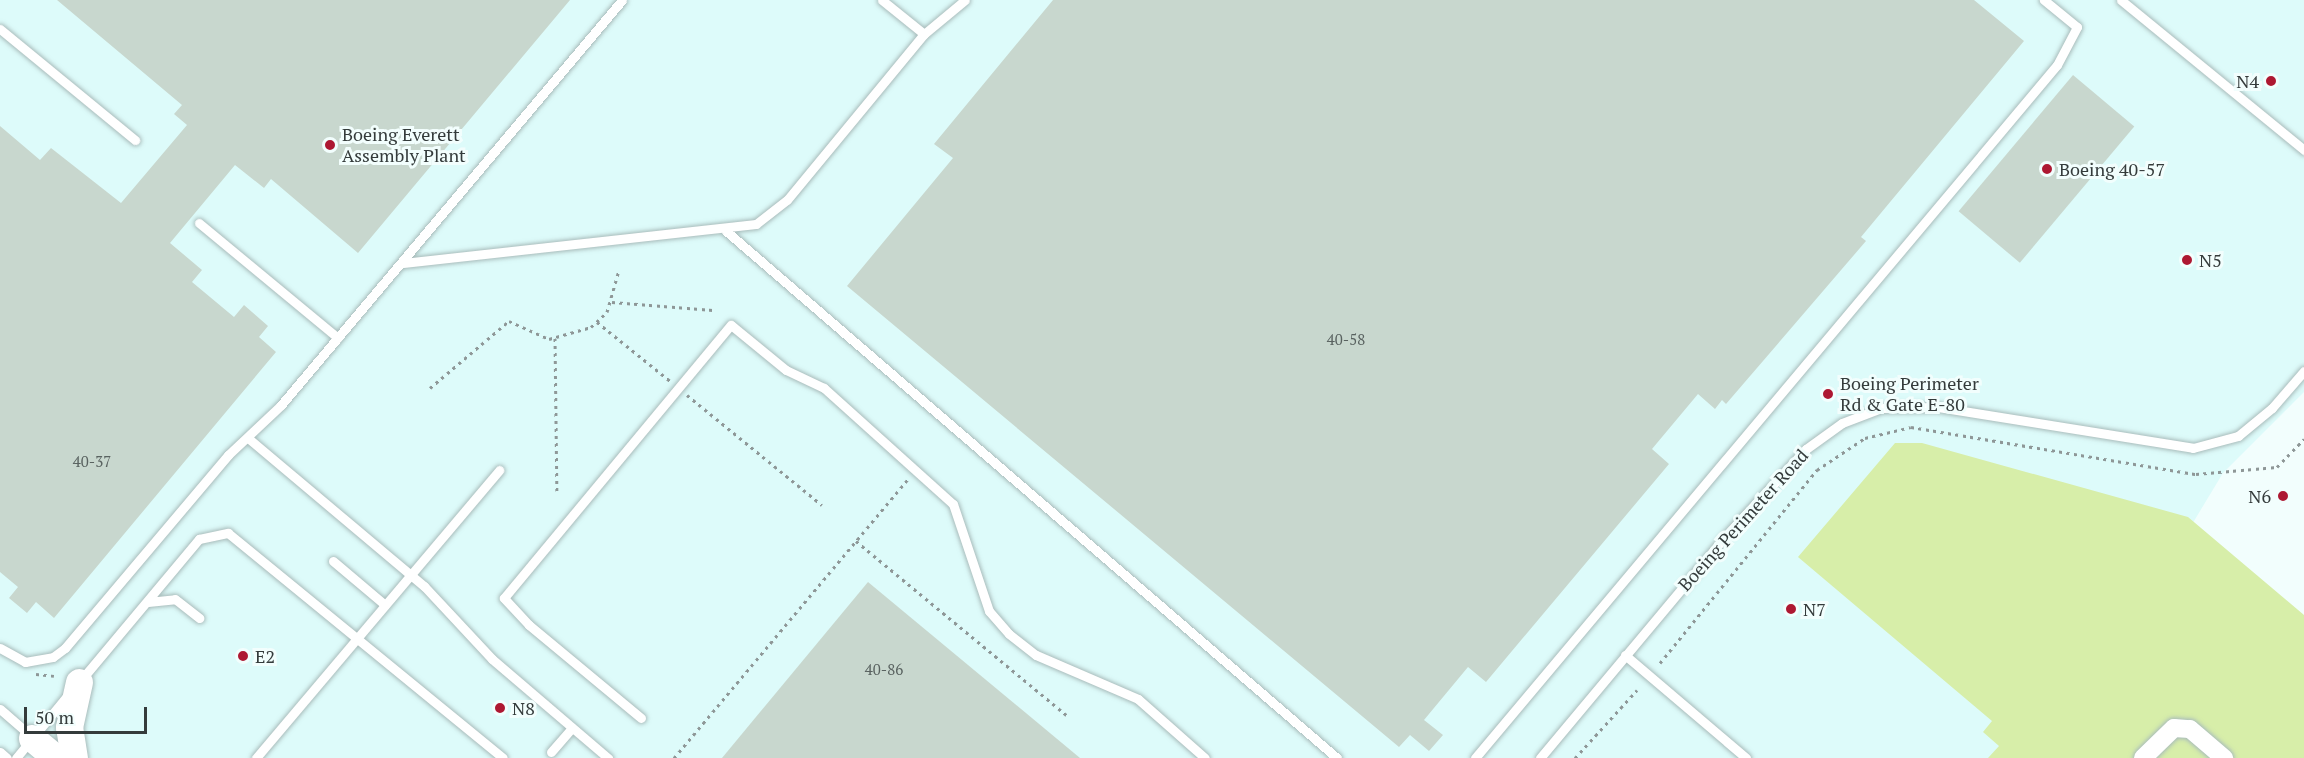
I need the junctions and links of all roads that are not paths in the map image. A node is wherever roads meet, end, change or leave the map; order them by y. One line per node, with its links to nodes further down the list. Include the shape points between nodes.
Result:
1 (622, 0): 12 (lane)
2 (882, 0): 7 (lane)
3 (964, 0): 7 (lane)
4 (2044, 0): 40 (lane, via 2077,27 2056,65)
5 (2121, 0): 9 (lane)
6 (0, 29): 8 (lane)
7 (924, 34): 11 (lane, via 787,200 756,224)
8 (135, 140)
9 (2304, 150)
10 (199, 223): 13 (lane)
11 (726, 231): 12 (lane); 39 (lane)
12 (403, 262): 13 (lane)
13 (338, 338): 15 (lane)
14 (2304, 371): 24 (lane, Boeing Perimeter Road, via 2272,408 2238,436 2193,448 1938,407 1864,414 1823,435 1790,465)
15 (248, 438): 18 (lane); 23 (lane, via 64,648 46,659 25,662)
16 (499, 470): 18 (lane)
17 (333, 561): 20 (lane)
18 (411, 575): 20 (lane); 28 (lane, via 492,659)
19 (146, 603): 21 (lane, via 175,599); 22 (lane, via 199,538 228,533); 25 (lane)
20 (386, 605): 22 (lane)
21 (199, 618)
22 (357, 638): 35 (lane); 36 (lane)
23 (0, 648)
24 (1625, 655): 41 (lane, Boeing Perimeter Road); 42 (lane)
25 (79, 682): 29 (lane); 34 (street, via 69,727)
26 (0, 709): 29 (lane)
27 (642, 718): 38 (lane, via 529,625 504,598 731,325 786,370 824,388 953,504 981,593 1009,634 1036,655 1138,699)
28 (572, 728): 31 (lane); 37 (lane)
29 (24, 748): 33 (street)
30 (0, 752): 32 (lane)
31 (551, 752)
32 (7, 758)
33 (56, 758)
34 (74, 758)
35 (256, 758)
36 (503, 758)
37 (608, 758)
38 (1205, 758)
39 (1336, 758)
40 (1475, 758)
41 (1540, 758)
42 (1746, 758)
43 (2143, 758): 44 (street, via 2174,728 2190,729)
44 (2224, 758)

